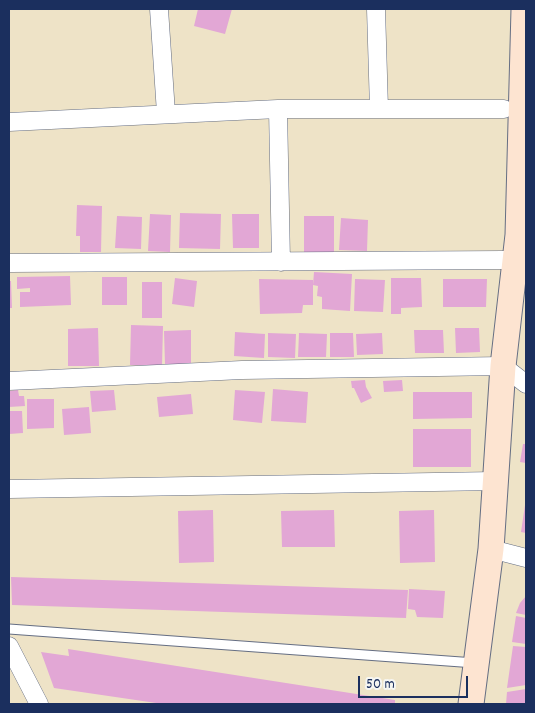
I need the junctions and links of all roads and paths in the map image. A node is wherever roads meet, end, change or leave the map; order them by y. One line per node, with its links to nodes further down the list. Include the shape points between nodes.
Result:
1 (159, 9): 8 (street)
2 (376, 9): 6 (street)
3 (508, 9): 7 (street)
4 (524, 9): 13 (street, via 518,235)
5 (278, 108): 6 (street); 8 (street); 11 (street)
6 (379, 108): 7 (street)
7 (504, 109): 10 (street)
8 (166, 113): 9 (street)
9 (9, 122)
10 (504, 260): 11 (street); 13 (street)
11 (281, 262): 12 (street)
12 (9, 264)
13 (503, 366): 14 (street, via 242,370); 15 (street); 16 (street)
14 (9, 381)
15 (526, 384)
16 (496, 482): 17 (street); 18 (street)
17 (9, 489)
18 (491, 550): 19 (street); 22 (street)
19 (526, 558)
20 (9, 629): 22 (lane)
21 (9, 646): 23 (street)
22 (476, 663): 24 (street)
23 (42, 704)
24 (471, 704)

